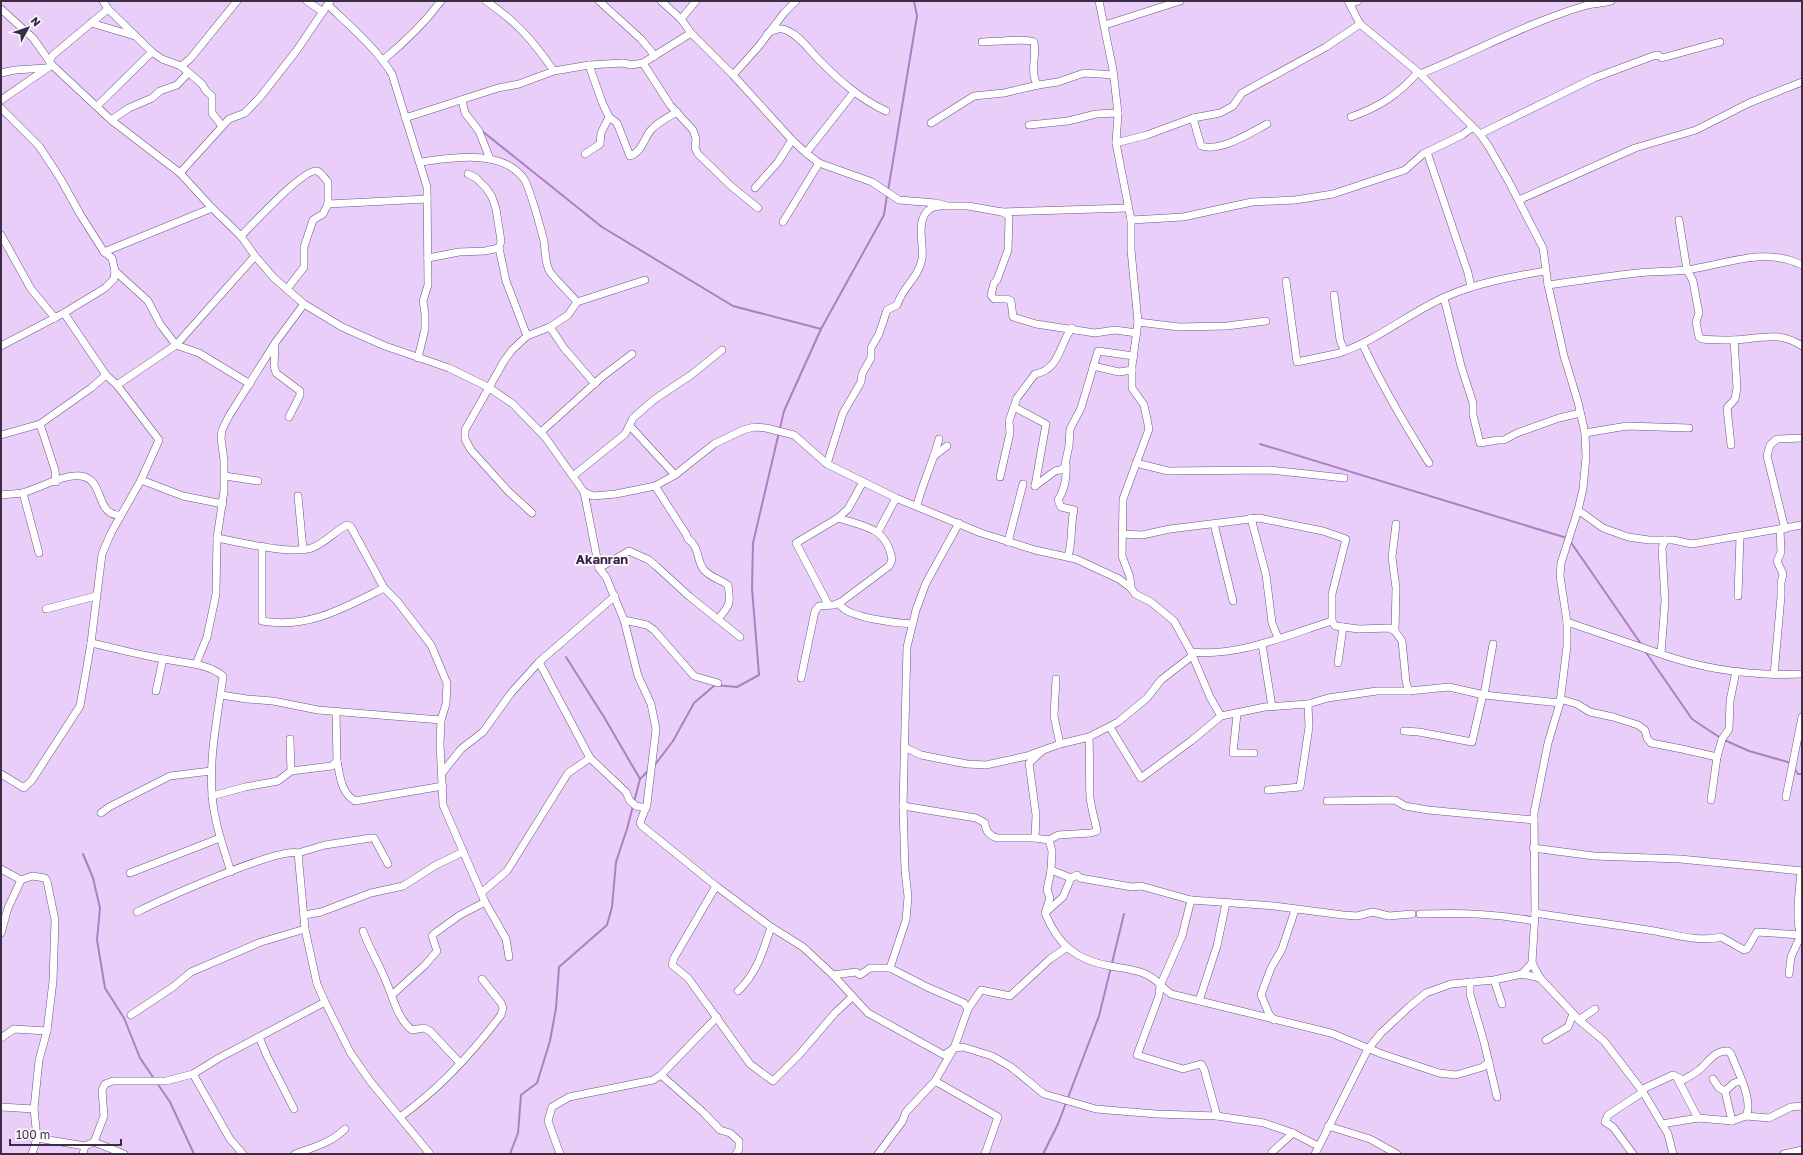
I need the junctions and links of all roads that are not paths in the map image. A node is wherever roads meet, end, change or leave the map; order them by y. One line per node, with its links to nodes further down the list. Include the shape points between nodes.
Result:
1 (104, 1): 17 (street)
2 (237, 1): 35 (street, via 190,59)
3 (307, 1): 19 (street)
4 (441, 1): 31 (street, via 426,21)
5 (486, 1): 36 (street, via 506,14 529,36)
6 (599, 1): 30 (street, via 641,39)
7 (661, 1): 20 (street)
8 (696, 1): 20 (street)
9 (796, 1): 25 (street)
10 (1099, 1): 23 (street)
11 (1180, 1): 23 (street)
12 (1358, 1): 15 (street)
13 (1611, 1): 16 (street)
14 (329, 3): 19 (street); 31 (street)
15 (1349, 3): 22 (street)
16 (1585, 3): 39 (street, via 1485,44 1456,60)
17 (108, 9): 21 (street); 26 (street)
18 (2, 12): 33 (street, via 33,38)
19 (323, 12): 60 (street, via 261,96 244,113)
20 (681, 19): 24 (street)
21 (91, 23): 26 (street); 33 (street)
22 (1360, 24): 39 (street); 55 (street, via 1326,47 1242,92 1233,106 1220,113)
23 (1104, 25): 40 (street)
24 (691, 33): 30 (street); 41 (street)
25 (768, 33): 41 (street); 44 (street, via 776,28 792,33)
26 (136, 36): 29 (street)
27 (982, 42): 43 (street, via 1024,39 1034,42 1034,71)
28 (1720, 42): 62 (street, via 1662,58 1658,55 1653,56 1594,78)
29 (152, 52): 35 (street); 47 (street)
30 (655, 56): 32 (street)
31 (383, 60): 54 (street, via 392,74)
32 (643, 63): 34 (street); 50 (street)
33 (49, 65): 37 (street); 45 (street); 47 (street)
34 (589, 65): 36 (street); 52 (street)
35 (181, 66): 38 (street)
36 (554, 71): 46 (street)
37 (1, 73)
38 (188, 73): 56 (street, via 177,85 160,91); 60 (street, via 212,96 212,113)
39 (1419, 73): 53 (street, via 1378,107); 61 (street)
40 (1114, 75): 43 (street, via 1084,73 1058,82); 51 (street)
41 (734, 76): 63 (street)
42 (1802, 82): 75 (street, via 1749,103 1696,130 1635,148)
43 (1038, 85): 57 (street, via 1004,93 974,96)
44 (854, 92): 49 (street, via 865,101); 66 (street)
45 (1, 100)
46 (462, 100): 54 (street); 68 (street, via 465,113 479,131)
47 (97, 106): 56 (street)
48 (1, 108): 88 (street, via 39,146)
49 (886, 111)
50 (677, 112): 52 (street, via 655,126 644,143 630,156 617,123); 79 (street, via 693,130 698,154)
51 (1118, 113): 59 (street); 64 (street)
52 (609, 117): 67 (street, via 601,133 600,144)
53 (1350, 117)
54 (405, 118): 69 (street)
55 (1193, 118): 58 (street, via 1201,146 1208,148 1237,140); 64 (street)
56 (111, 120): 71 (street)
57 (931, 123)
58 (1267, 124)
59 (1029, 125)
60 (222, 126): 71 (street)
61 (1473, 127): 62 (street); 65 (street)
62 (1480, 134): 75 (street)
63 (792, 140): 66 (street); 73 (street, via 778,162)
64 (1116, 143): 80 (street)
65 (1427, 152): 82 (street, via 1405,170 1333,194 1295,200 1252,202 1183,217); 98 (street)
66 (806, 153): 70 (street)
67 (585, 154)
68 (490, 159): 69 (street, via 463,157); 102 (street, via 510,167 524,179 543,239 549,271 569,290)
69 (420, 162): 74 (street)
70 (818, 163): 77 (street, via 872,182 899,200); 84 (street)
71 (180, 173): 78 (street)
72 (468, 174): 87 (street, via 476,178 492,197 501,242)
73 (755, 188)
74 (427, 198): 76 (street); 90 (street)
75 (1519, 200): 93 (street, via 1543,248)
76 (328, 204): 86 (street, via 328,182 315,171 295,182); 99 (street, via 322,214 313,220 304,247 304,267)
77 (947, 206): 81 (street, via 968,206); 148 (street, via 934,206 925,214 921,226 922,260 914,278 900,294 897,305 887,310 871,348 871,358 862,374 862,382 843,413)
78 (212, 208): 86 (street); 88 (street)
79 (758, 208)
80 (1128, 208): 81 (street); 82 (street)
81 (1002, 212): 109 (street, via 1008,215 1009,220 1008,250 994,283 992,298 1011,301 1013,317 1036,324)
82 (1131, 220): 107 (street, via 1131,250)
83 (1679, 220): 92 (street)
84 (783, 222)
85 (1, 235): 105 (street, via 31,289)
86 (241, 236): 89 (street)
87 (499, 248): 90 (street, via 485,252 459,252); 111 (street, via 506,281)
88 (104, 252): 94 (street, via 112,258)
89 (255, 256): 99 (street); 114 (street)
90 (428, 258): 122 (street, via 428,284 423,301 425,329)
91 (1802, 265): 92 (street, via 1793,260 1758,256 1731,259)
92 (1687, 270): 97 (street, via 1638,273); 112 (street, via 1693,281 1699,313 1696,322 1699,337)
93 (1545, 271): 97 (street); 98 (street)
94 (115, 272): 104 (street, via 114,279 106,288); 114 (street, via 148,300 160,324)
95 (645, 280): 102 (street)
96 (1286, 281): 119 (street, via 1297,362)
97 (1548, 285): 133 (street)
98 (1471, 288): 101 (street)
99 (287, 289): 103 (street)
100 (1334, 295): 119 (street)
101 (1444, 298): 115 (street); 133 (street, via 1473,403 1473,415 1480,444 1504,440 1559,418)
102 (577, 302): 108 (street, via 568,315)
103 (304, 304): 113 (street); 122 (street, via 342,327)
104 (64, 313): 105 (street); 127 (street)
105 (55, 318): 116 (street)
106 (1266, 321): 107 (street, via 1227,326 1179,327)
107 (1138, 322): 110 (street)
108 (550, 326): 111 (street); 129 (street, via 564,348)
109 (1072, 328): 110 (street, via 1095,333 1114,330); 132 (street, via 1049,369 1030,378)
110 (1137, 333): 121 (street)
111 (527, 336): 131 (street, via 512,350)
112 (1734, 340): 117 (street, via 1773,336 1792,339); 143 (street, via 1737,388 1735,399 1727,408)
113 (276, 343): 123 (street); 124 (street)
114 (176, 345): 128 (street, via 199,353); 130 (street)
115 (1363, 345): 119 (street); 149 (street, via 1399,416)
116 (1, 346)
117 (1802, 346)
118 (722, 350): 136 (street, via 655,399 633,418)
119 (1342, 352)
120 (632, 354): 129 (street)
121 (1134, 356): 125 (street, via 1100,350); 126 (street)
122 (418, 358): 131 (street, via 449,368)
123 (263, 364): 124 (street); 128 (street)
124 (274, 366): 134 (street, via 276,373 300,390)
125 (1093, 366): 126 (street, via 1119,372); 146 (street, via 1081,408 1070,429)
126 (1132, 370): 147 (street, via 1132,388 1144,405 1149,429)
127 (106, 375): 130 (street); 135 (street)
128 (250, 384): 151 (street, via 222,430 220,438)
129 (595, 384): 138 (street)
130 (117, 385): 155 (street, via 159,440)
131 (488, 387): 138 (street, via 513,404); 169 (street, via 465,430 465,439 471,450 508,491)
132 (1014, 407): 146 (street, via 1046,424 1035,486 1055,471 1064,469); 153 (street, via 1009,421 1010,433)
133 (1580, 414): 139 (street)
134 (289, 417)
135 (40, 424): 140 (street); 157 (street, via 55,470)
136 (630, 426): 150 (street); 152 (street, via 625,434)
137 (1689, 428): 139 (street, via 1627,426)
138 (541, 432): 152 (street)
139 (1585, 433): 168 (street, via 1586,456)
140 (1, 435)
141 (1802, 438): 177 (street, via 1777,439 1770,445 1767,456)
142 (939, 439): 145 (street)
143 (1730, 445)
144 (947, 446): 145 (street)
145 (934, 457): 167 (street, via 924,479)
146 (1065, 460): 187 (street, via 1066,478 1058,500 1061,507 1074,510)
147 (1136, 463): 154 (street, via 1168,471 1270,470); 179 (street, via 1123,499)
148 (827, 464): 150 (street, via 794,434 754,427 714,444); 158 (street)
149 (1429, 464)
150 (676, 475): 160 (street)
151 (225, 476): 156 (street); 166 (street)
152 (573, 476): 162 (street)
153 (1000, 477)
154 (1344, 478)
155 (140, 480): 166 (street, via 183,496); 170 (street)
156 (258, 481)
157 (56, 482): 161 (street); 170 (street, via 81,476 89,478 94,483 108,513 114,516)
158 (863, 482): 165 (street); 171 (street, via 848,509)
159 (1023, 484): 183 (street)
160 (655, 486): 162 (street, via 593,496); 198 (street, via 688,539 697,548 703,569 712,578 728,585 729,606)
161 (23, 492): 163 (street); 186 (street)
162 (584, 492): 188 (street)
163 (1, 495)
164 (298, 496): 185 (street)
165 (896, 498): 167 (street); 178 (street)
166 (223, 504): 181 (street)
167 (917, 505): 173 (street)
168 (1578, 510): 182 (street, via 1603,528 1628,537); 201 (street, via 1561,563 1560,576)
169 (532, 513)
170 (121, 515): 191 (street, via 110,533 102,554)
171 (838, 518): 178 (street); 196 (street, via 796,543)
172 (1251, 518): 174 (street); 200 (street, via 1274,520 1346,539 1332,594); 206 (street, via 1266,575 1272,623)
173 (959, 523): 183 (street); 202 (street, via 926,583)
174 (1214, 524): 179 (street, via 1142,535); 194 (street)
175 (1396, 524): 204 (street, via 1392,557 1396,588)
176 (1802, 525): 177 (street)
177 (1783, 529): 180 (street); 217 (street, via 1781,552 1777,561 1783,574)
178 (878, 532): 195 (street, via 885,538 892,560 889,566)
179 (1122, 534): 190 (street, via 1122,556 1130,577)
180 (1740, 536): 182 (street, via 1692,544); 193 (street)
181 (217, 538): 184 (street); 215 (street, via 216,594 207,637)
182 (1665, 540): 211 (street, via 1662,548 1665,601)
183 (1008, 542): 187 (street)
184 (262, 546): 185 (street); 189 (street, via 262,621 304,622 331,614)
185 (303, 550): 189 (street, via 314,547 347,525 351,527)
186 (39, 553)
187 (1068, 556): 190 (street, via 1120,579)
188 (599, 568): 192 (street); 198 (street, via 629,551 649,560)
189 (384, 588): 233 (street, via 398,601 439,660 448,683)
190 (1131, 588): 210 (street, via 1174,622)
191 (96, 596): 197 (street); 207 (street)
192 (615, 596): 199 (street); 213 (street)
193 (1738, 596)
194 (1233, 601)
195 (842, 602): 196 (street); 202 (street, via 840,605 843,609 855,614 887,622)
196 (828, 604): 219 (street, via 819,606 815,611)
197 (46, 609)
198 (718, 619): 205 (street)
199 (624, 620): 221 (street, via 647,625 694,676); 256 (street, via 638,676 651,704 656,729)
200 (1332, 621): 203 (street, via 1335,626); 206 (street)
201 (1567, 622): 211 (street); 226 (street, via 1567,646)
202 (912, 624): 239 (street, via 907,647)
203 (1343, 627): 204 (street, via 1389,628); 214 (street)
204 (1395, 631): 223 (street, via 1402,641)
205 (740, 637)
206 (1278, 638): 208 (street)
207 (91, 643): 212 (street); 248 (street, via 80,706 32,780 24,788)
208 (1262, 644): 210 (street, via 1210,654); 228 (street)
209 (1493, 644): 224 (street)
210 (1192, 654): 231 (street, via 1210,697); 236 (street, via 1118,722)
211 (1661, 654): 216 (street, via 1681,662)
212 (163, 659): 215 (street); 222 (street)
213 (539, 662): 243 (street); 247 (street, via 483,732 461,749)
214 (1338, 663)
215 (196, 664): 225 (street, via 223,676)
216 (1736, 671): 217 (street); 242 (street, via 1730,701 1729,728 1722,739)
217 (1774, 674): 218 (street)
218 (1802, 674)
219 (801, 678)
220 (1056, 679): 238 (street, via 1054,716)
221 (718, 683)
222 (156, 691)
223 (1409, 691): 224 (street, via 1449,687); 227 (street, via 1376,691 1328,698)
224 (1484, 694): 226 (street); 235 (street, via 1472,742)
225 (221, 695): 229 (street); 245 (street)
226 (1560, 701): 242 (street, via 1577,704 1590,712 1638,725 1645,730 1651,743); 258 (street, via 1540,776)
227 (1308, 704): 228 (street); 250 (street, via 1309,727 1300,787)
228 (1272, 707): 230 (street)
229 (336, 711): 233 (street); 244 (street)
230 (1237, 714): 231 (street); 241 (street, via 1233,753)
231 (1222, 716): 234 (street, via 1192,742 1141,778)
232 (1802, 717): 252 (street)
233 (442, 720): 247 (street)
234 (1111, 729)
235 (1404, 731)
236 (1089, 737): 238 (street); 261 (street, via 1090,799 1097,831 1058,835)
237 (290, 739): 246 (street)
238 (1060, 744): 240 (street)
239 (906, 748): 240 (street, via 921,755 986,765); 255 (street)
240 (1043, 751): 260 (street, via 1029,763 1036,815)
241 (1254, 753)
242 (1717, 757): 253 (street)
243 (590, 758): 256 (street, via 626,792 630,801 636,806); 274 (street, via 568,773 507,871)
244 (337, 761): 246 (street, via 332,766); 249 (street, via 343,788 355,801)
245 (211, 771): 251 (street); 257 (street, via 170,776)
246 (291, 771): 251 (street, via 278,781 245,786)
247 (442, 773): 249 (street)
248 (1, 774)
249 (443, 786): 263 (street, via 444,805)
250 (1268, 790)
251 (212, 796): 259 (street)
252 (1786, 797)
253 (1711, 800)
254 (1328, 801): 258 (street, via 1395,800 1405,806 1428,810)
255 (903, 806): 260 (street, via 976,818 985,823 986,831 991,836 997,838); 292 (street, via 908,897 906,920)
256 (646, 808): 273 (street, via 640,823 642,826)
257 (101, 813)
258 (1534, 820): 262 (street)
259 (220, 838): 269 (street); 270 (street)
260 (1035, 838): 261 (street)
261 (1049, 840): 267 (street)
262 (1533, 848): 268 (street, via 1594,856 1680,859); 281 (street)
263 (463, 852): 274 (street); 282 (street, via 436,865 403,886)
264 (298, 853): 265 (street, via 325,845 374,838); 269 (street, via 286,852); 282 (street)
265 (388, 864)
266 (1, 869): 272 (street)
267 (1052, 870): 271 (street); 280 (street, via 1047,890 1050,898)
268 (1802, 871): 288 (street, via 1798,919)
269 (231, 872): 279 (street, via 162,899)
270 (130, 873)
271 (1071, 878): 275 (street, via 1077,875 1080,878 1132,887 1141,886); 280 (street, via 1063,897)
272 (21, 880): 287 (street, via 8,908); 314 (street, via 32,876 45,878 54,920 53,982)
273 (716, 886): 284 (street); 311 (street, via 672,965 688,978)
274 (481, 892): 276 (street)
275 (1191, 900): 277 (street); 300 (street, via 1182,936)
276 (485, 902): 290 (street, via 506,939); 302 (street, via 460,915 432,936 437,952)
277 (1226, 903): 278 (street); 304 (street, via 1217,946)
278 (1295, 910): 283 (street, via 1357,916 1373,912 1389,916 1499,914); 312 (street, via 1282,950 1271,968 1261,996)
279 (137, 912)
280 (1045, 913): 289 (street)
281 (1535, 913): 283 (street); 288 (street, via 1672,935 1712,939 1721,937 1744,950 1757,932)
282 (304, 915): 285 (street)
283 (1534, 921): 291 (street)
284 (771, 927): 295 (street, via 803,947); 301 (street, via 758,963 748,982)
285 (304, 929): 305 (street, via 317,984); 309 (street, via 261,942 191,972)
286 (363, 931): 302 (street)
287 (1, 933)
288 (1801, 936): 294 (street, via 1792,957)
289 (1066, 948): 300 (street, via 1078,956 1098,963 1142,973 1157,980); 308 (street, via 1050,959 1010,996 981,990)
290 (509, 957)
291 (1532, 963): 293 (street); 296 (street)
292 (890, 968): 295 (street, via 870,968 860,975 856,972); 308 (street, via 964,1003)
293 (1522, 974): 296 (street); 298 (street)
294 (1789, 974)
295 (833, 975): 303 (street)
296 (1540, 978): 310 (street)
297 (482, 979): 321 (street, via 502,1003 503,1012)
298 (1494, 980): 299 (street); 306 (street)
299 (1470, 982): 319 (street, via 1451,984 1426,993 1381,1033); 320 (street, via 1470,994)
300 (1160, 986): 304 (street, via 1171,994); 335 (street, via 1159,996 1137,1055 1183,1069 1201,1064)
301 (738, 991)
302 (392, 995): 321 (street, via 407,1026 412,1030 424,1028 430,1031)
303 (852, 997): 311 (street, via 773,1081 750,1064); 318 (street, via 868,1013 944,1055)
304 (1199, 1001): 312 (street)
305 (325, 1002): 315 (street); 337 (street, via 350,1052)
306 (1502, 1004)
307 (1595, 1008): 313 (street)
308 (968, 1009): 318 (street)
309 (131, 1014)
310 (1573, 1014): 313 (street); 317 (street, via 1568,1027)
311 (717, 1017): 323 (street)
312 (1274, 1020): 319 (street, via 1331,1033)
313 (1579, 1020): 329 (street, via 1604,1040)
314 (47, 1032): 316 (street, via 14,1029); 333 (street, via 39,1060)
315 (260, 1037): 322 (street); 334 (street)
316 (1, 1038)
317 (1546, 1040)
318 (954, 1048): 326 (street); 335 (street, via 964,1047 992,1056 1011,1067 1044,1094 1059,1100 1096,1109)
319 (1368, 1049): 320 (street, via 1439,1073 1456,1075 1483,1067); 341 (street)
320 (1489, 1062): 330 (street)
321 (460, 1063): 337 (street)
322 (193, 1074): 345 (street, via 166,1081 113,1081 105,1084 102,1090 104,1116); 353 (street, via 230,1139)
323 (661, 1075): 356 (street, via 653,1080 569,1097 552,1106 548,1121); 357 (street, via 720,1130 730,1133 739,1141)
324 (1677, 1078): 327 (street, via 1683,1080 1697,1072 1715,1054 1724,1050 1731,1054); 329 (street, via 1673,1074 1650,1084); 338 (street)
325 (1713, 1079): 328 (street, via 1719,1088)
326 (935, 1081): 358 (street, via 906,1112 902,1122); 359 (street, via 998,1117)
327 (1740, 1081): 328 (street); 336 (street, via 1749,1100 1749,1111)
328 (1725, 1091): 339 (street)
329 (1643, 1092): 340 (street); 362 (street, via 1608,1115 1605,1122 1613,1127)
330 (1497, 1097)
331 (1802, 1106): 336 (street, via 1791,1107 1769,1118)
332 (1, 1107): 333 (street)
333 (34, 1109): 344 (street)
334 (294, 1109)
335 (1217, 1116): 343 (street, via 1264,1123)
336 (1746, 1116): 339 (street)
337 (400, 1117): 355 (street)
338 (1698, 1118): 339 (street); 340 (street)
339 (1732, 1120)
340 (1662, 1124): 363 (street, via 1668,1134)
341 (1328, 1126): 347 (street); 361 (street, via 1370,1139)
342 (345, 1129): 354 (street, via 336,1138)
343 (1292, 1132): 347 (street); 349 (street)
344 (37, 1138): 346 (street); 350 (street)
345 (94, 1142): 346 (street); 352 (street)
346 (85, 1146): 351 (street)
347 (1318, 1146): 360 (street)
348 (1802, 1150): 364 (street)
349 (1272, 1152)
350 (32, 1154)
351 (83, 1154)
352 (124, 1154)
353 (242, 1154)
354 (296, 1154)
355 (430, 1154)
356 (560, 1154)
357 (736, 1154)
358 (878, 1154)
359 (985, 1154)
360 (1314, 1154)
361 (1397, 1154)
362 (1633, 1154)
363 (1673, 1154)
364 (1784, 1154)

